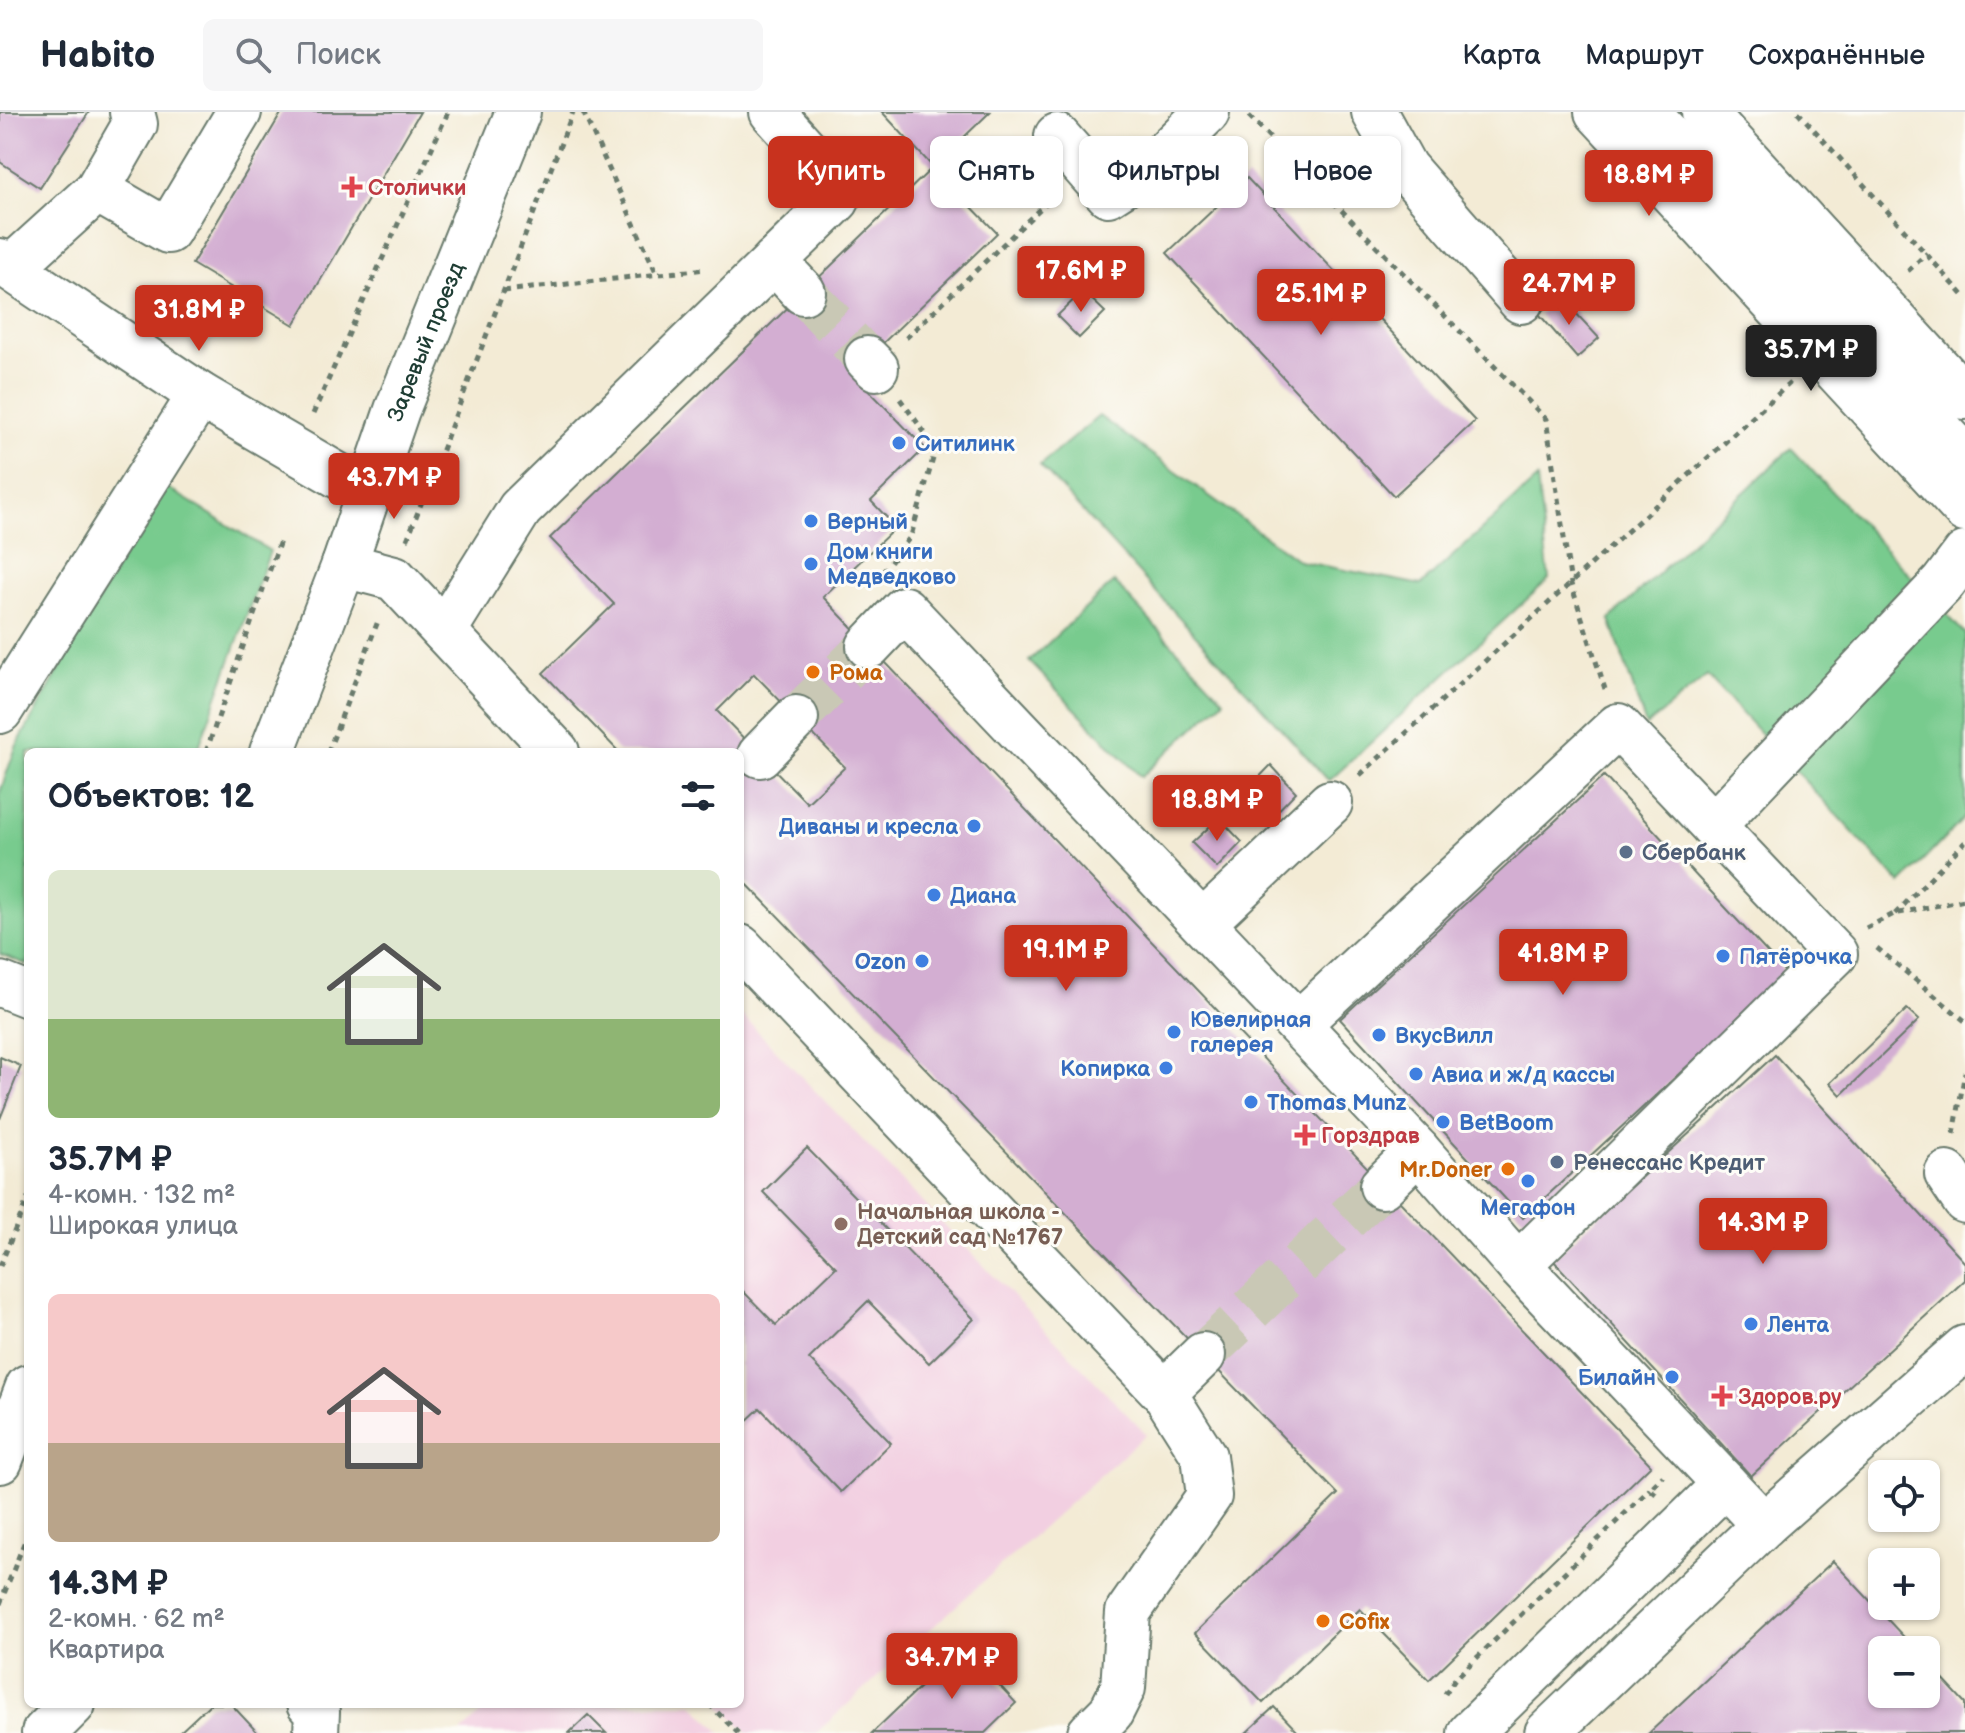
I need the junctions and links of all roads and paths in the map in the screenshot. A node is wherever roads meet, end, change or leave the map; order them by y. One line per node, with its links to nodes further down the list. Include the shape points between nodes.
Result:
1 (132, 112): 16 (street, via 135,124)
2 (239, 112): 16 (street, via 168,231)
3 (448, 112): 31 (path)
4 (518, 112): 34 (street, Заревый проезд)
5 (573, 112): 24 (path)
6 (583, 112): 22 (path)
7 (772, 112): 41 (street, via 832,187 789,277 520,509)
8 (1207, 112): 15 (street, via 1152,166 1108,194)
9 (1245, 112): 40 (path, via 1546,419)
10 (1374, 112): 26 (street, via 1405,168)
11 (1597, 112): 32 (street)
12 (1647, 112): 28 (street)
13 (1704, 112): 29 (street)
14 (1798, 112): 19 (path)
15 (1063, 143)
16 (97, 190): 20 (street)
17 (1041, 208): 18 (path)
18 (1017, 231)
19 (1927, 253): 23 (path); 25 (path)
20 (5, 265): 30 (street)
21 (714, 268): 22 (path)
22 (657, 274): 24 (path)
23 (1900, 279)
24 (504, 291): 39 (path)
25 (1965, 297)
26 (1521, 301)
27 (1795, 379): 40 (path)
28 (1898, 384): 29 (street, via 1927,372 1942,375); 32 (street, via 1887,409); 33 (street)
29 (1959, 390)
30 (200, 395): 34 (street); 43 (street)
31 (309, 422)
32 (1898, 436): 35 (street)
33 (1965, 457)
34 (368, 493): 38 (street, Заревый проезд)
35 (1965, 510)
36 (281, 538): 46 (path)
37 (1965, 554): 52 (street)
38 (344, 565): 39 (street); 47 (street, Заревый проезд)
39 (394, 578): 41 (street); 48 (path)
40 (1571, 584): 45 (path); 51 (path)
41 (444, 631): 49 (street)
42 (869, 646): 56 (street, via 904,609)
43 (0, 711)
44 (796, 718): 50 (street)
45 (1618, 726): 52 (street); 63 (street)
46 (207, 748)
47 (274, 748)
48 (330, 748)
49 (553, 748)
50 (760, 755)
51 (1330, 803): 56 (street)
52 (1713, 826): 69 (street, via 1835,954)
53 (1965, 842): 55 (path)
54 (1965, 900): 55 (path)
55 (1894, 914): 57 (path)
56 (1203, 923): 63 (street)
57 (1858, 933)
58 (1870, 942): 62 (path)
59 (744, 951): 73 (street)
60 (0, 984): 61 (street)
61 (24, 993)
62 (1965, 1021)
63 (1298, 1024): 65 (street)
64 (1965, 1072): 67 (path)
65 (1418, 1151): 66 (street); 69 (street)
66 (1382, 1186)
67 (1956, 1188)
68 (24, 1208): 70 (path)
69 (1518, 1265): 76 (street)
70 (0, 1266)
71 (1965, 1348): 78 (street)
72 (1203, 1355): 73 (street)
73 (1164, 1393): 88 (street, via 1204,1456 1209,1496 1128,1612 1123,1688 1111,1712)
74 (24, 1402): 75 (street)
75 (12, 1448)
76 (1725, 1484): 78 (street); 84 (street)
77 (1650, 1489): 84 (path, via 1454,1680)
78 (1764, 1525): 89 (street)
79 (24, 1543): 80 (path)
80 (0, 1604)
81 (69, 1708): 85 (street)
82 (313, 1708): 86 (street)
83 (713, 1708): 87 (path)
84 (1454, 1720)
85 (44, 1733)
86 (316, 1733)
87 (738, 1733)
88 (1090, 1733)
89 (1547, 1733)

